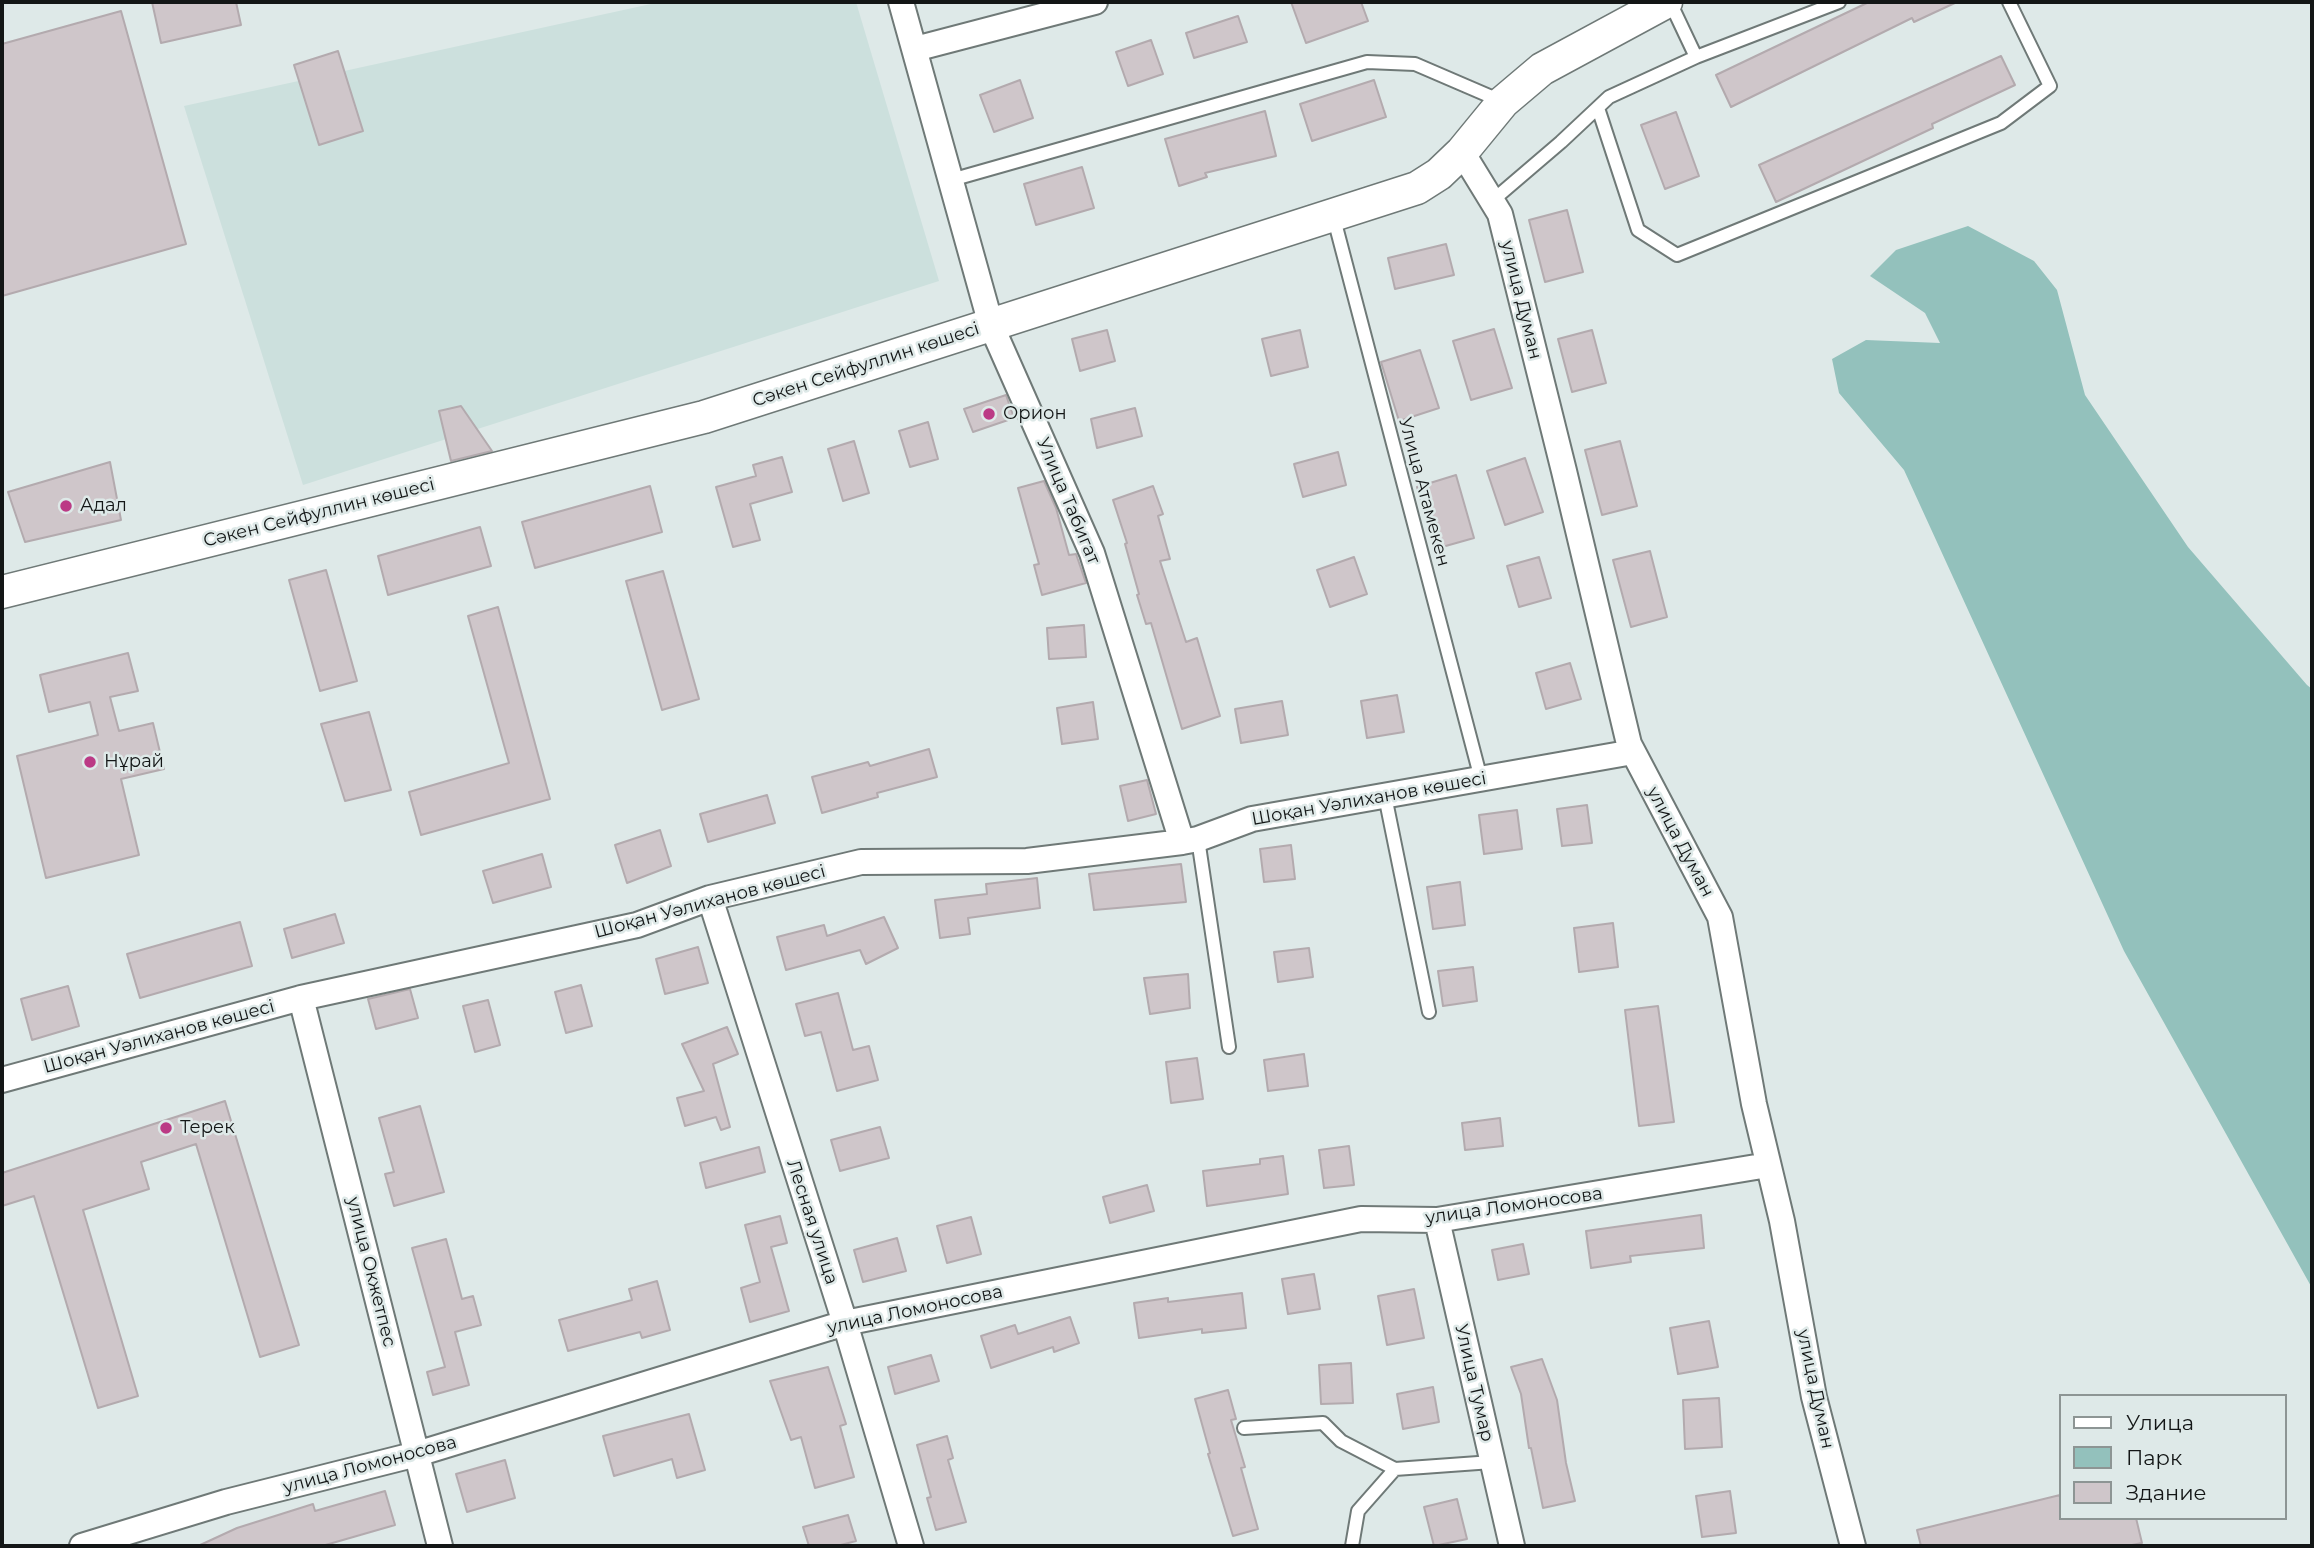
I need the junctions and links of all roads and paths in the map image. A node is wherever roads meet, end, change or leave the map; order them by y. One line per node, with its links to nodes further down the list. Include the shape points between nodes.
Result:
1 (901, 2): 6 (street, Улица Табигат)
2 (1096, 2): 6 (street)
3 (1668, 2): 7 (lane); 8 (street, Сәкен Сейфуллин көшесі, via 1542,69)
4 (1839, 2): 7 (lane)
5 (2009, 2): 9 (lane, via 2050,86 2001,123 1677,255 1638,230)
6 (915, 49): 11 (street, Улица Табигат)
7 (1696, 57): 9 (lane, via 1609,97)
8 (1503, 102): 10 (street, Сәкен Сейфуллин көшесі); 11 (lane, via 1415,64 1367,62)
9 (1598, 108): 12 (lane)
10 (1462, 152): 12 (street, улица Думан); 13 (street, Сәкен Сейфуллин көшесі, via 1416,188)
11 (951, 180): 14 (street, Улица Табигат)
12 (1492, 201): 16 (street, улица Думан, via 1500,214)
13 (1333, 215): 14 (street, Сәкен Сейфуллин көшесі); 17 (lane, Улица Атамекен)
14 (991, 325): 15 (street, Сәкен Сейфуллин көшесі, via 704,417); 19 (street, Улица Табигат, via 1092,553)
15 (2, 592)
16 (1633, 752): 17 (street, Шоқан Уәлиханов көшесі); 25 (street, улица Думан, via 1720,917)
17 (1481, 779): 18 (street, Шоқан Уәлиханов көшесі)
18 (1385, 796): 19 (street, Шоқан Уәлиханов көшесі, via 1252,819); 22 (lane)
19 (1190, 840): 20 (street, Шоқан Уәлиханов көшесі, via 1027,861 861,862); 23 (lane)
20 (710, 898): 21 (street, Шоқан Уәлиханов көшесі, via 637,925); 27 (street, Лесная улица)
21 (301, 998): 24 (street, Шоқан Уәлиханов көшесі); 29 (street, улица Окжетпес)
22 (1429, 1012)
23 (1229, 1047)
24 (2, 1080)
25 (1768, 1165): 26 (street, улица Ломоносова); 37 (street, улица Думан, via 1814,1397)
26 (1437, 1220): 27 (street, улица Ломоносова, via 1361,1219); 30 (street, Улица Тумар)
27 (845, 1323): 29 (street, улица Ломоносова); 34 (street, Лесная улица)
28 (1244, 1428): 31 (lane, via 1323,1423 1341,1441)
29 (417, 1454): 32 (street, улица Ломоносова, via 226,1502); 33 (street, улица Окжетпес)
30 (1492, 1462): 31 (lane); 36 (street, Улица Тумар)
31 (1395, 1469): 35 (lane, via 1358,1511)
32 (82, 1546)
33 (440, 1546)
34 (911, 1546)
35 (1352, 1546)
36 (1512, 1546)
37 (1853, 1546)

